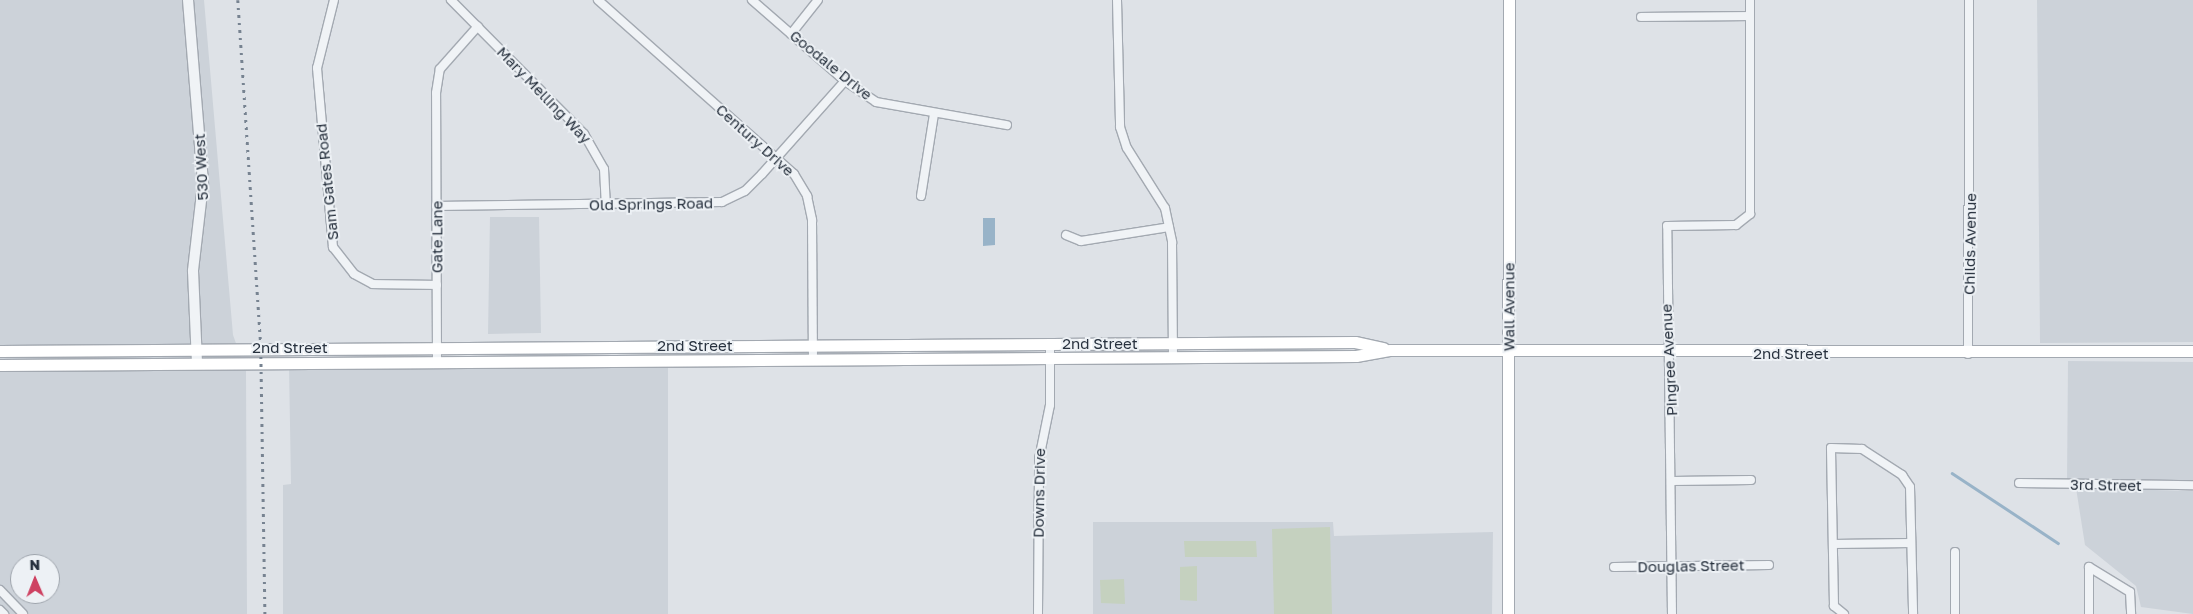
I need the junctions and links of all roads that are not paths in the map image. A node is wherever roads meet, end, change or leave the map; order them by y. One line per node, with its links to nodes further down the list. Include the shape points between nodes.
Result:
1 (188, 0): 29 (street, 530 West, via 204,184 193,271)
2 (334, 0): 24 (street, Sam Gates Road, via 316,68 333,247 354,274 374,284)
3 (451, 0): 13 (street, Mary Melling Way)
4 (598, 0): 18 (street, Century Drive)
5 (752, 0): 14 (street, Goodale Drive)
6 (818, 0): 14 (street)
7 (1117, 0): 22 (street, via 1120,127 1127,148 1165,208)
8 (1509, 0): 32 (main road, Wall Avenue)
9 (1750, 0): 11 (street, Pingree Avenue)
10 (1969, 0): 35 (street, Childs Avenue)
11 (1750, 16): 12 (street); 34 (street, Pingree Avenue, via 1750,214 1736,225 1667,226)
12 (1641, 17)
13 (478, 26): 20 (street, Mary Melling Way, via 594,146 604,169); 21 (street, Gate Lane, via 440,69 436,112)
14 (792, 34): 15 (street, Goodale Drive)
15 (845, 81): 16 (street, Goodale Drive, via 876,102); 18 (street, Old Springs Road)
16 (934, 114): 17 (street, Goodale Drive); 19 (street)
17 (1007, 125)
18 (776, 157): 20 (street, Old Springs Road, via 745,191 722,202); 27 (street, Century Drive, via 802,189 812,220)
19 (922, 196)
20 (606, 205): 21 (street, Old Springs Road)
21 (436, 206): 24 (street, Gate Lane)
22 (1169, 227): 23 (street, via 1082,241); 25 (street)
23 (1066, 235)
24 (437, 285): 28 (street, Gate Lane)
25 (1173, 343): 26 (main road, 2nd Street); 30 (main road, 2nd Street, via 1355,342); 36 (street)
26 (1050, 344): 27 (main road, 2nd Street); 37 (street, Downs Drive)
27 (813, 345): 28 (main road, 2nd Street); 38 (street, Century Drive)
28 (438, 348): 29 (main road, 2nd Street); 39 (street, Gate Lane)
29 (198, 349): 31 (main road, 2nd Street); 40 (street, 530 West)
30 (1390, 350): 32 (main road, 2nd Street); 36 (main road, 2nd Street, via 1356,356)
31 (0, 351)
32 (1509, 351): 34 (main road, 2nd Street); 57 (main road, Wall Avenue)
33 (2193, 351): 35 (main road, 2nd Street)
34 (1669, 353): 35 (main road, 2nd Street); 42 (street, Pingree Avenue)
35 (1968, 354)
36 (1173, 357): 37 (main road, 2nd Street)
37 (1050, 358): 38 (main road, 2nd Street); 56 (street, Downs Drive, via 1050,405 1039,459)
38 (813, 359): 39 (main road, 2nd Street)
39 (438, 361): 40 (main road, 2nd Street)
40 (198, 363): 41 (main road, 2nd Street)
41 (0, 365)
42 (1672, 480): 43 (street); 51 (street, Pingree Avenue)
43 (1751, 480)
44 (2019, 484): 45 (street, 3rd Street)
45 (2193, 485)
46 (1911, 543): 47 (street); 47 (street, via 1910,487 1902,475 1862,449 1831,448); 60 (street)
47 (1833, 544): 59 (street, via 1834,606)
48 (1956, 552): 61 (street)
49 (1769, 565): 51 (street, Douglas Street)
50 (1614, 566): 51 (street, Douglas Street)
51 (1672, 566): 58 (street, Pingree Avenue)
52 (0, 590): 55 (street)
53 (0, 610): 54 (street)
54 (4, 614)
55 (23, 614)
56 (1038, 614)
57 (1508, 614)
58 (1672, 614)
59 (1844, 614)
60 (1914, 614)
61 (1955, 614)
62 (2089, 614): 63 (street, via 2089,566 2130,592)
63 (2131, 614)

